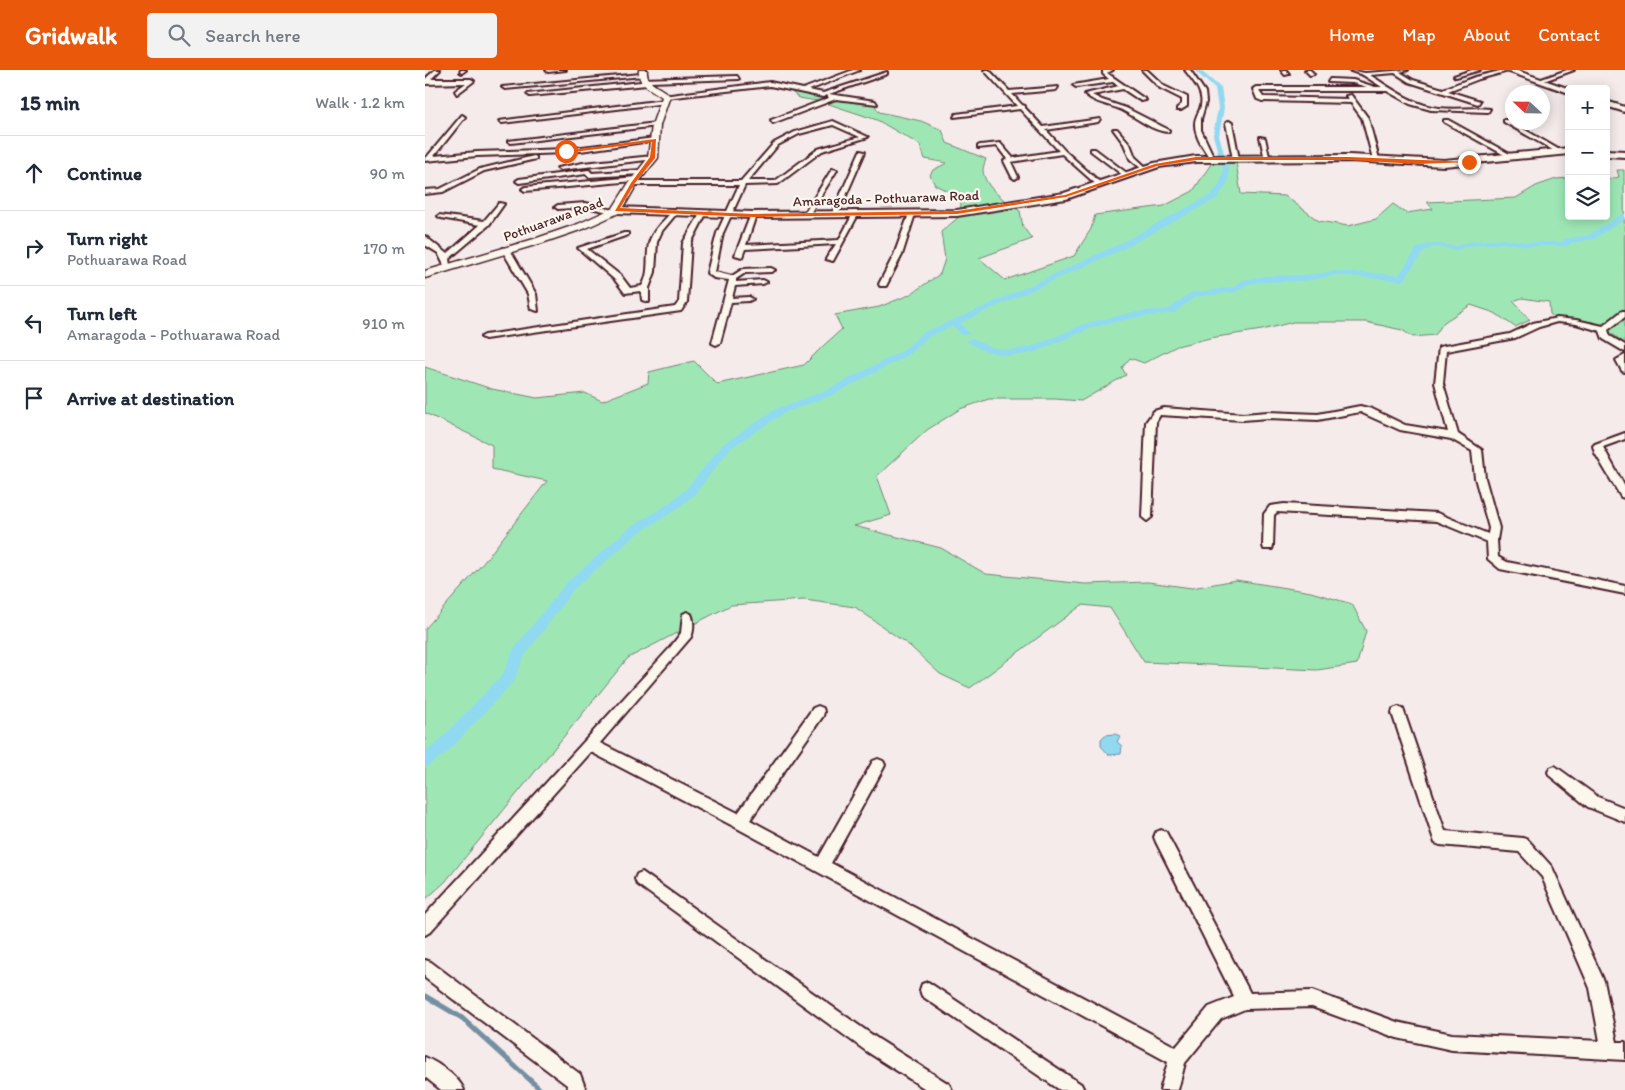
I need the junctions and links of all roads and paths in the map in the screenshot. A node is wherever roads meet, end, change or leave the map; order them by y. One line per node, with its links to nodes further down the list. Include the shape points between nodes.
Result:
1 (438, 70): 23 (street)
2 (564, 70): 14 (street)
3 (858, 70): 31 (street)
4 (986, 70): 39 (street)
5 (1111, 70): 22 (street, via 1105,74)
6 (1144, 70): 48 (street, via 1162,87 1185,98 1185,105)
7 (1187, 70): 79 (street, via 1199,83 1203,101 1198,117 1202,142)
8 (1307, 70): 17 (street)
9 (1350, 70): 18 (street)
10 (1406, 70): 15 (street)
11 (1478, 70): 19 (street)
12 (1509, 70): 24 (street); 35 (street)
13 (1572, 70): 24 (street)
14 (548, 71)
15 (1397, 72): 18 (street); 35 (street, via 1411,81)
16 (885, 73): 38 (street)
17 (1312, 74)
18 (1365, 74): 30 (street)
19 (1456, 76)
20 (643, 77): 21 (street); 26 (street); 37 (street); 41 (main road, via 661,91)
21 (737, 78)
22 (1113, 80): 25 (street); 27 (street)
23 (425, 81): 36 (street, via 471,81)
24 (1539, 81): 34 (street)
25 (1076, 85)
26 (505, 87)
27 (1123, 87): 42 (street); 64 (street, via 1087,94)
28 (1056, 88): 39 (street)
29 (1322, 88): 32 (street); 33 (street, via 1320,82 1356,81); 43 (street, via 1256,89 1259,98 1263,99)
30 (1388, 89): 33 (street); 49 (street, via 1410,103 1427,108)
31 (805, 90): 38 (street); 41 (street, via 770,84)
32 (1348, 90): 33 (street); 43 (street, via 1346,92)
33 (1376, 90)
34 (1565, 90)
35 (1443, 91): 44 (street)
36 (457, 92)
37 (530, 94)
38 (823, 94): 40 (street)
39 (1009, 94): 47 (street)
40 (836, 98): 45 (street); 57 (street)
41 (665, 99): 51 (street); 59 (main road)
42 (1143, 100)
43 (1353, 101): 80 (street, via 1365,118)
44 (1477, 102)
45 (875, 103)
46 (1610, 104): 50 (street)
47 (1023, 107): 52 (street); 61 (street)
48 (1179, 109)
49 (1488, 110)
50 (1625, 110)
51 (541, 116): 55 (street); 60 (street, via 534,124)
52 (956, 116)
53 (462, 117): 78 (street)
54 (1097, 120): 61 (street)
55 (502, 121)
56 (1445, 121): 76 (street)
57 (773, 122)
58 (1229, 123): 79 (street)
59 (656, 125): 66 (main road); 67 (street)
60 (499, 128)
61 (1043, 129): 72 (street)
62 (1115, 130): 83 (street, via 1127,144 1133,158)
63 (1523, 130): 73 (street)
64 (1167, 131)
65 (1262, 138): 82 (street)
66 (655, 140): 70 (street); 77 (main road)
67 (511, 141)
68 (980, 146): 81 (street, via 997,144)
69 (1093, 150): 86 (street)
70 (566, 151): 78 (street); 93 (street, via 482,170 441,191)
71 (862, 152): 101 (street)
72 (1063, 152): 81 (street); 91 (street)
73 (1564, 152): 76 (street, Amaragoda - Pothuarawa Road)
74 (1610, 153): 75 (street)
75 (1625, 154)
76 (1512, 157): 80 (street, Amaragoda - Pothuarawa Road, via 1443,163)
77 (653, 158): 85 (street, via 591,163); 88 (main road, Pothuarawa Road)
78 (427, 159)
79 (1224, 159): 82 (street, Amaragoda - Pothuarawa Road); 83 (street, Amaragoda - Pothuarawa Road, via 1177,160)
80 (1376, 159): 82 (street, Amaragoda - Pothuarawa Road)
81 (1010, 160): 87 (street, via 1007,161)
82 (1268, 160)
83 (1145, 169): 86 (street, Amaragoda - Pothuarawa Road)
84 (834, 170): 100 (street)
85 (546, 171)
86 (1127, 175): 91 (street, Amaragoda - Pothuarawa Road)
87 (1015, 177)
88 (637, 178): 89 (street, via 589,175 589,172); 90 (street); 92 (street); 96 (main road, Pothuarawa Road)
89 (519, 182)
90 (743, 183): 90 (street, via 776,144 797,133 833,123 865,137 819,150 776,183); 103 (street)
91 (1100, 185): 102 (street, Amaragoda - Pothuarawa Road, via 1066,196 978,211)
92 (525, 189)
93 (425, 192)
94 (501, 204): 106 (street)
95 (557, 207): 96 (street, via 586,205)
96 (615, 210): 97 (street, Amaragoda - Pothuarawa Road); 111 (main road, Pothuarawa Road, via 582,226)
97 (674, 213): 99 (street, Amaragoda - Pothuarawa Road); 120 (street, via 653,241 651,280)
98 (856, 213): 101 (street, Amaragoda - Pothuarawa Road); 102 (street, Amaragoda - Pothuarawa Road); 109 (street)
99 (703, 214): 103 (street, Amaragoda - Pothuarawa Road); 127 (street, via 687,244 683,302 678,309)
100 (807, 214): 101 (street, Amaragoda - Pothuarawa Road); 104 (street, Amaragoda - Pothuarawa Road)
101 (835, 214)
102 (912, 214): 119 (street, via 898,255)
103 (727, 215): 104 (street, Amaragoda - Pothuarawa Road); 117 (street, via 711,274)
104 (753, 215): 110 (street)
105 (441, 216): 106 (street)
106 (487, 224): 114 (street)
107 (626, 234): 120 (street, via 582,248 628,291)
108 (425, 238): 114 (street, via 428,244 435,246)
109 (841, 242): 110 (street); 113 (street)
110 (742, 247): 112 (street)
111 (506, 250): 114 (main road, Pothuarawa Road); 124 (street, via 532,294)
112 (739, 255)
113 (830, 259)
114 (446, 263): 116 (main road, Pothuarawa Road)
115 (771, 270): 117 (street, via 743,271)
116 (425, 275)
117 (733, 281): 118 (street); 123 (street)
118 (763, 282)
119 (883, 284)
120 (645, 288): 122 (street)
121 (749, 299): 123 (street)
122 (646, 300)
123 (729, 300): 128 (street)
124 (535, 309)
125 (1625, 313): 126 (street)
126 (1604, 329): 129 (street, via 1606,337); 132 (street, via 1557,320 1512,336 1442,349 1439,383)
127 (485, 338)
128 (716, 343)
129 (1625, 349)
130 (1625, 358): 131 (street, via 1620,360)
131 (1625, 368)
132 (1454, 436): 135 (street, via 1403,428 1360,409 1318,416 1243,418 1164,411 1157,413 1151,422); 136 (street, via 1477,450 1480,478 1494,528)
133 (1625, 436): 134 (street, via 1598,446)
134 (1625, 495)
135 (1147, 517)
136 (1491, 540): 137 (street, via 1437,517 1284,508 1274,509 1269,514); 138 (street, via 1493,559 1504,566)
137 (1268, 546)
138 (1625, 590)
139 (687, 617): 142 (street, via 687,634)
140 (818, 712): 146 (street)
141 (1398, 713): 154 (street, via 1440,838 1523,845 1547,872 1598,987)
142 (589, 744): 146 (street); 150 (street)
143 (878, 765): 148 (street)
144 (1555, 772): 145 (street, via 1593,802)
145 (1625, 815)
146 (739, 822): 148 (street)
147 (1161, 837): 153 (street)
148 (821, 867): 155 (street)
149 (642, 879): 159 (street, via 872,1045)
150 (425, 927)
151 (425, 968): 158 (street, via 574,1080)
152 (928, 990): 160 (street)
153 (1245, 1001): 154 (street, via 1312,999 1397,1030 1452,1042); 155 (street, via 1215,1013)
154 (1618, 1050)
155 (1178, 1058): 161 (street)
156 (427, 1071): 157 (street)
157 (455, 1090)
158 (577, 1090)
159 (943, 1090)
160 (1075, 1090)
161 (1169, 1090)

